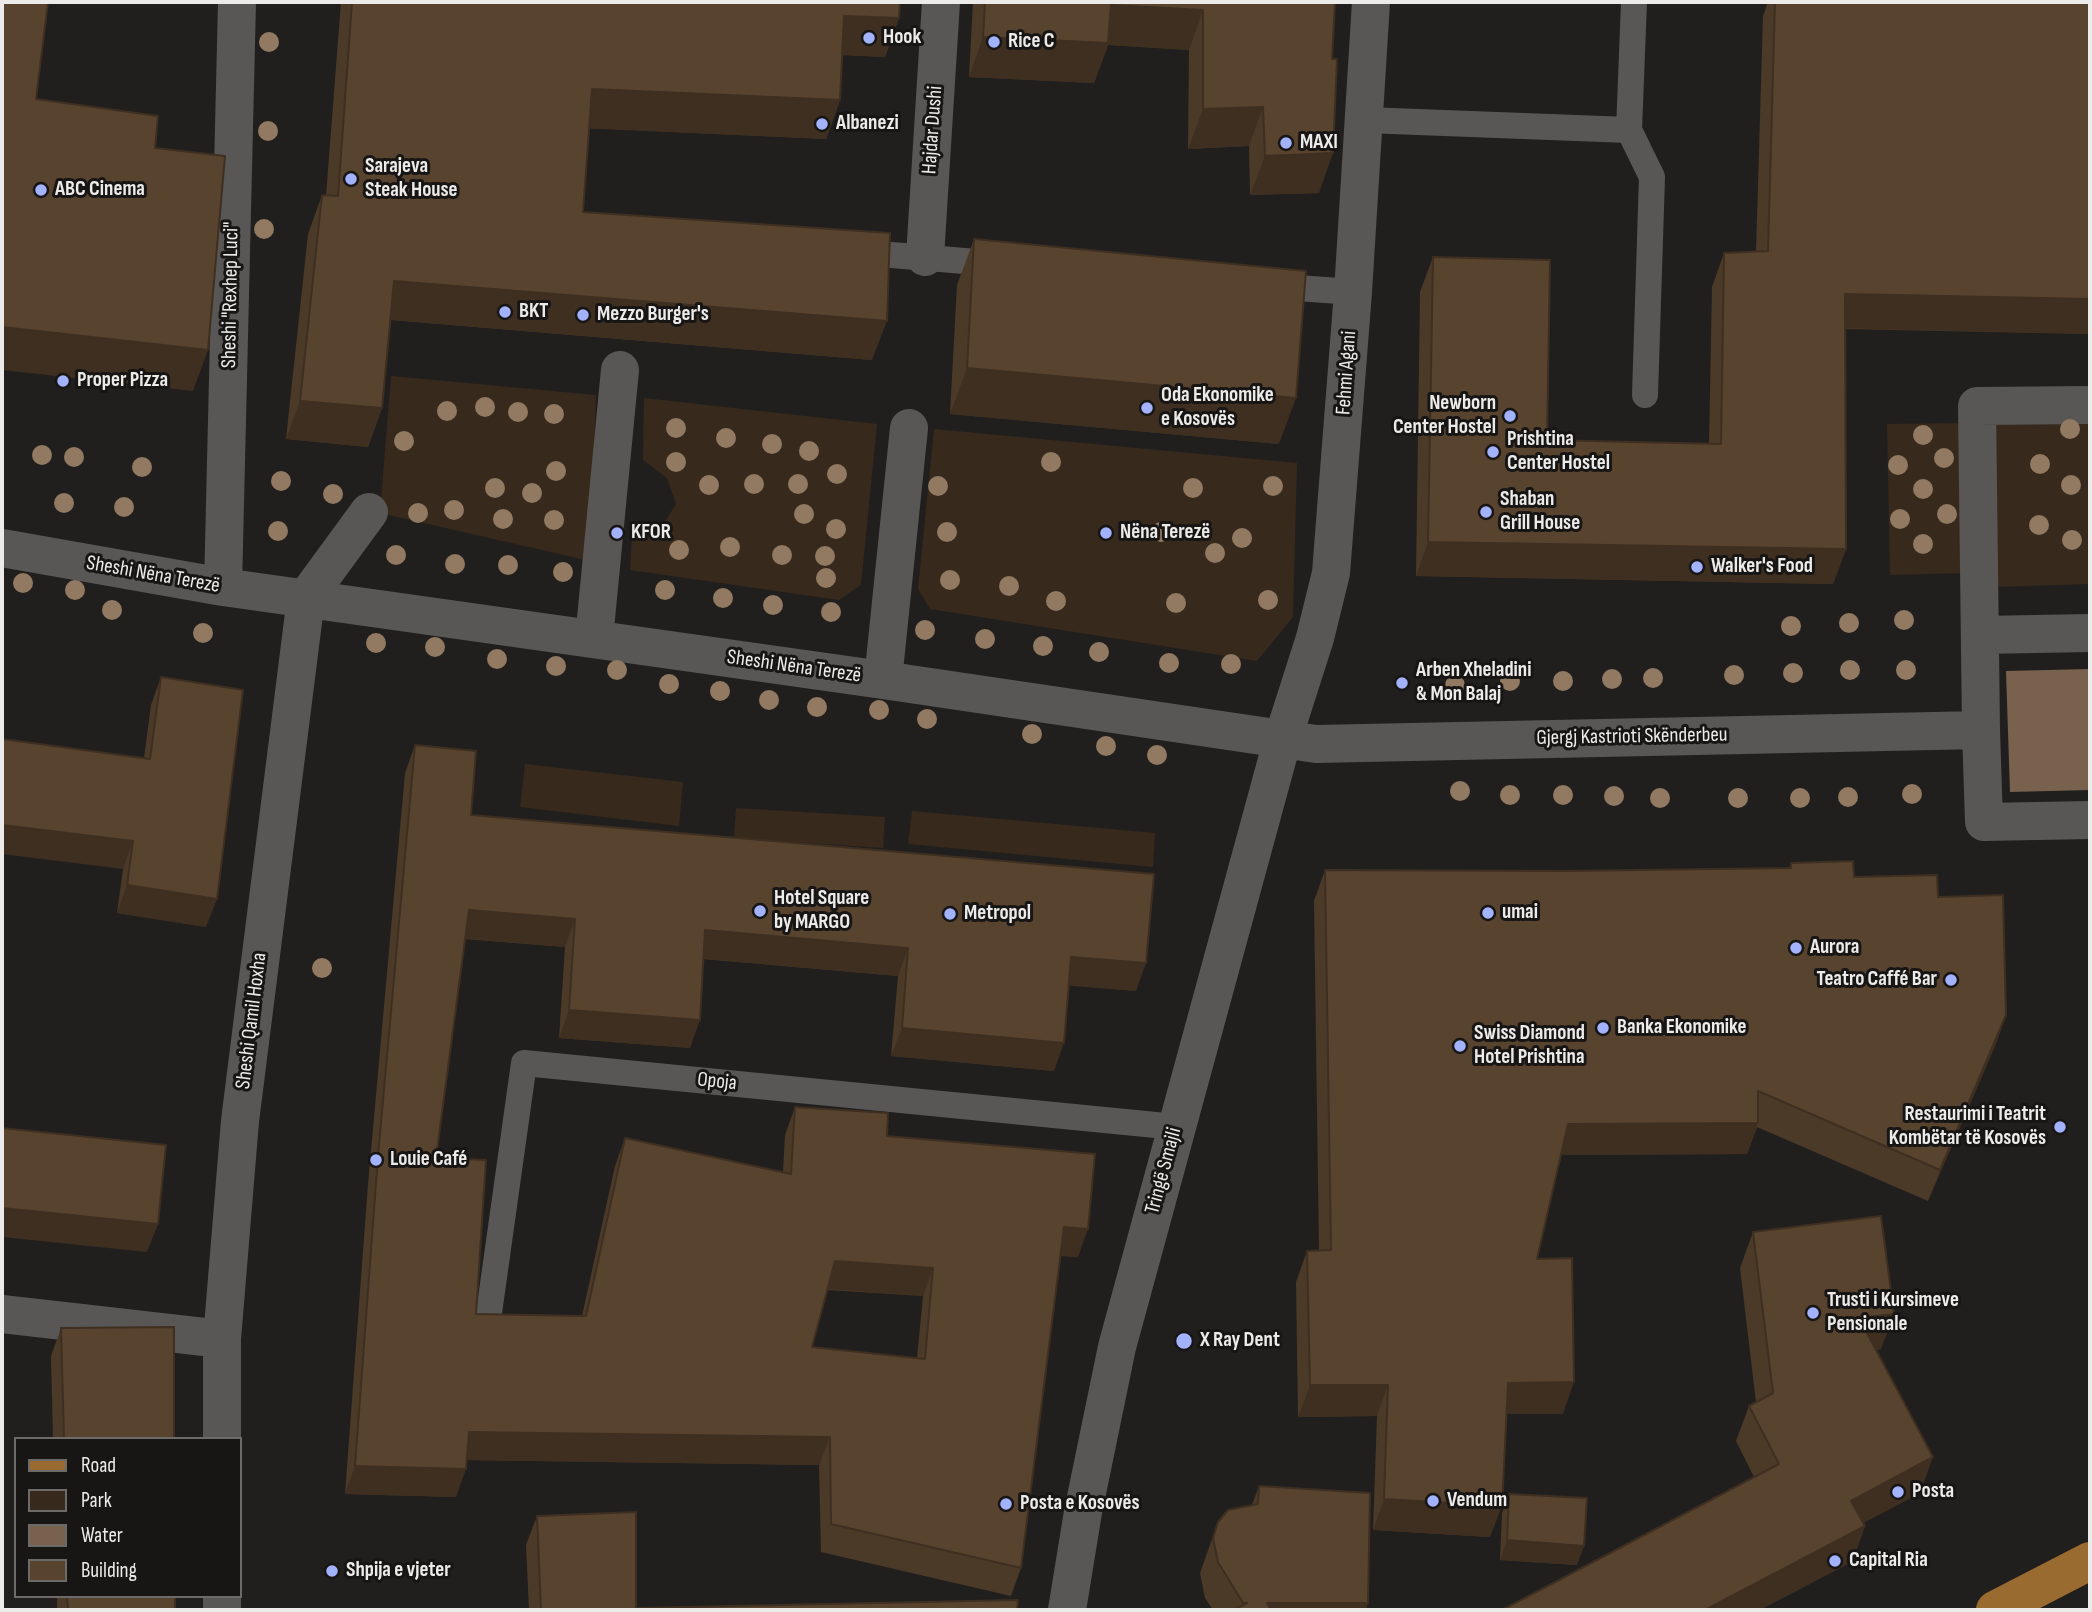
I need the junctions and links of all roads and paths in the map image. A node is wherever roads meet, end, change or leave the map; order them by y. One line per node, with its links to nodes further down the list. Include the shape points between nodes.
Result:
1 (237, 2): 18 (street, Sheshi "Rexhep Luci")
2 (941, 2): 8 (street, Hajdar Dushi)
3 (1371, 2): 5 (street, Fehmi Agani)
4 (1634, 2): 6 (lane)
5 (1365, 120): 6 (lane); 11 (street, Fehmi Agani)
6 (1629, 130): 13 (lane, via 1652,177)
7 (830, 250): 8 (lane)
8 (925, 257): 9 (lane)
9 (1019, 265)
10 (1249, 285): 11 (lane)
11 (1353, 292): 25 (street, Fehmi Agani, via 1331,573)
12 (620, 370): 22 (street)
13 (1645, 395)
14 (2090, 405): 21 (street, via 1977,406)
15 (909, 428): 23 (street)
16 (369, 512): 19 (street)
17 (2, 548): 18 (street, Sheshi Nëna Terezë)
18 (223, 587): 19 (street, Sheshi Nëna Terezë)
19 (306, 598): 22 (street, Sheshi Nëna Terezë); 30 (street, Sheshi Qamil Hoxha, via 240,1121)
20 (2090, 633): 21 (street)
21 (1980, 635): 24 (street)
22 (594, 639): 23 (street, Sheshi Nëna Terezë)
23 (883, 680): 25 (street, Sheshi Nëna Terezë)
24 (1981, 730): 25 (street, Gjergj Kastrioti Skënderbeu, via 1316,744); 26 (street, via 1984,822)
25 (1283, 738): 27 (street, Tringë Smajli)
26 (2090, 820)
27 (1176, 1127): 29 (lane, Opoja, via 524,1063); 33 (street, Tringë Smajli, via 1117,1347)
28 (2, 1314): 30 (street)
29 (487, 1327)
30 (222, 1339): 31 (street, Sheshi Qamil Hoxha)
31 (222, 1437)
32 (2090, 1561): 34 (main road)
33 (1067, 1610)
34 (1995, 1610)

